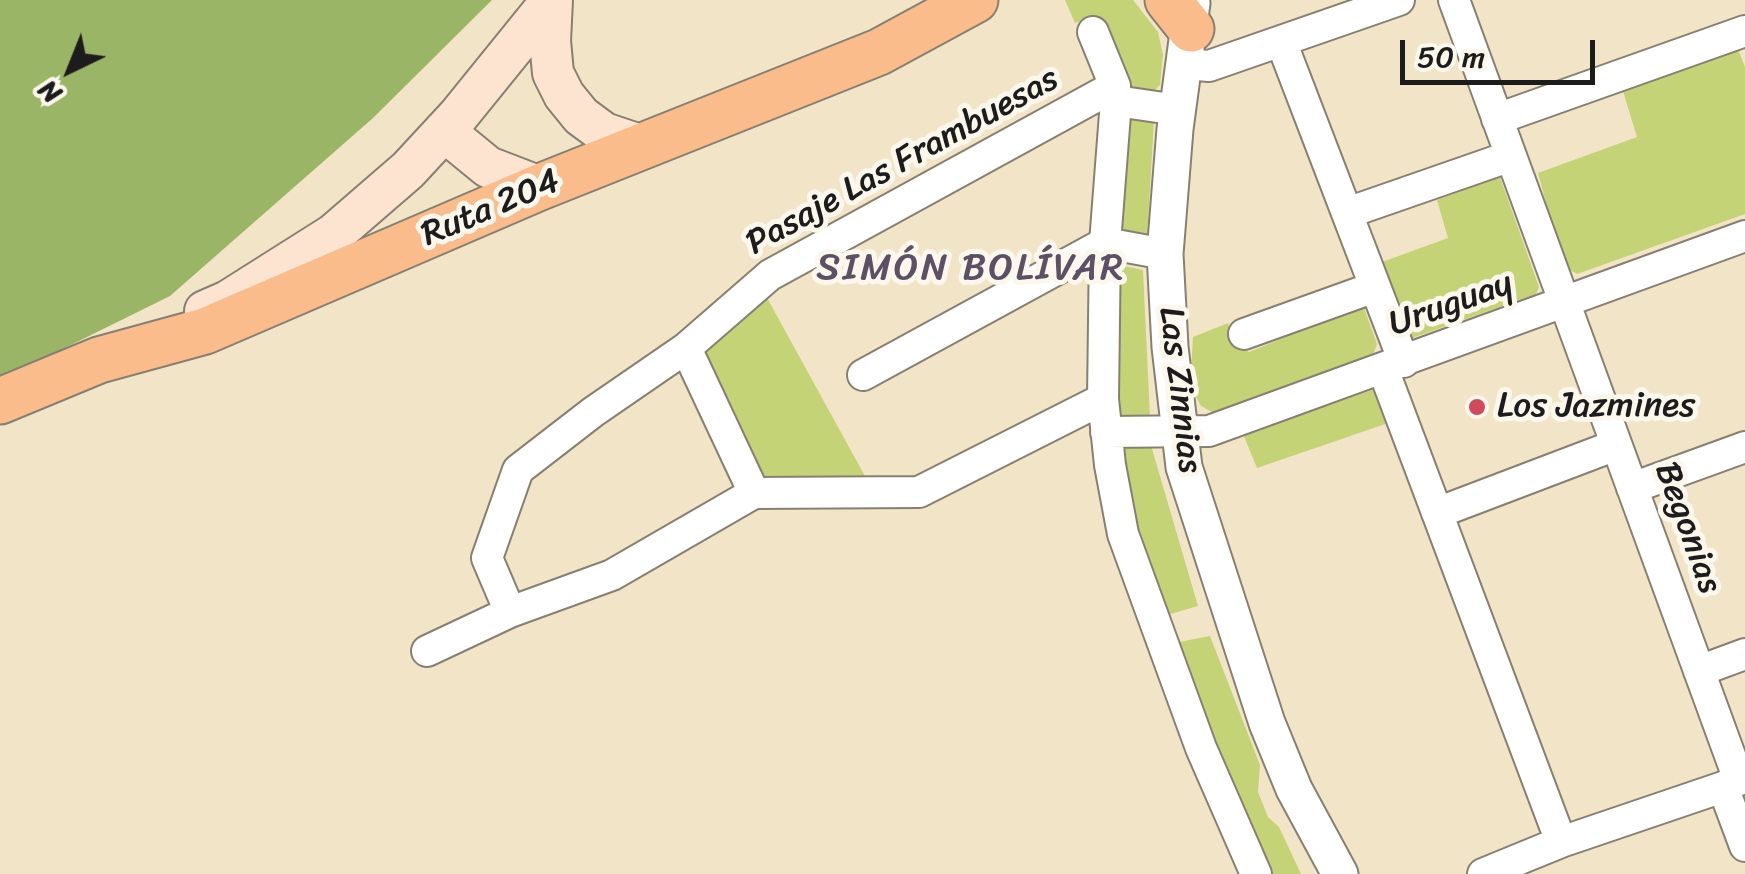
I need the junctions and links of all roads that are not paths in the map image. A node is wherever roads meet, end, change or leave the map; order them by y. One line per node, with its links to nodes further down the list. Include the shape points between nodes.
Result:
1 (552, 0): 12 (main road); 13 (main road, via 553,72 564,96 604,133)
2 (975, 0): 13 (main road, Ruta 204, via 879,52)
3 (1399, 0): 8 (street)
4 (1454, 0): 11 (street, Begonias)
5 (1187, 17): 8 (street, via 1209,66); 10 (street, Las Zinnias)
6 (1745, 30): 11 (street)
7 (1094, 32): 9 (street)
8 (1281, 40): 16 (street)
9 (1116, 93): 10 (street); 18 (street); 23 (street, Pasaje Las Frambuesas, via 770,275)
10 (1178, 110): 19 (street, Las Zinnias)
11 (1497, 119): 14 (street, Begonias)
12 (444, 131): 15 (main road, via 488,167); 24 (main road, via 334,234 228,301)
13 (643, 146): 15 (main road, Ruta 204)
14 (1511, 156): 16 (street); 21 (street, Begonias)
15 (540, 187): 24 (main road, Ruta 204, via 205,331)
16 (1347, 214): 20 (street)
17 (1745, 236): 21 (street, Uruguay)
18 (1105, 243): 19 (street); 26 (street); 27 (street)
19 (1164, 254): 30 (street, Las Zinnias)
20 (1375, 287): 22 (street); 25 (street)
21 (1564, 303): 25 (street, Uruguay); 31 (street, Begonias)
22 (1244, 334)
23 (686, 348): 34 (street); 36 (street, Pasaje Las Frambuesas, via 518,470 488,558)
24 (99, 360): 28 (main road, Ruta 204)
25 (1393, 366): 30 (street, Uruguay, via 1209,431); 35 (street)
26 (864, 375)
27 (1103, 399): 29 (street); 34 (street, via 919,492)
28 (2, 404)
29 (1106, 432): 30 (street, Uruguay); 43 (street, via 1124,534 1201,748)
30 (1179, 433): 44 (street, Las Zinnias, via 1184,468 1267,724)
31 (1616, 445): 33 (street, Begonias); 35 (street)
32 (1745, 447): 33 (street)
33 (1632, 488): 39 (street, Begonias)
34 (754, 492): 36 (street, via 612,575)
35 (1437, 513): 42 (street)
36 (510, 612): 37 (street)
37 (427, 652)
38 (1745, 654): 39 (street)
39 (1699, 671): 40 (street, Begonias, via 1739,780)
40 (1723, 787): 41 (street, Begonias); 42 (street)
41 (1745, 846)
42 (1559, 855): 45 (street)
43 (1256, 874)
44 (1340, 874)
45 (1483, 874)

